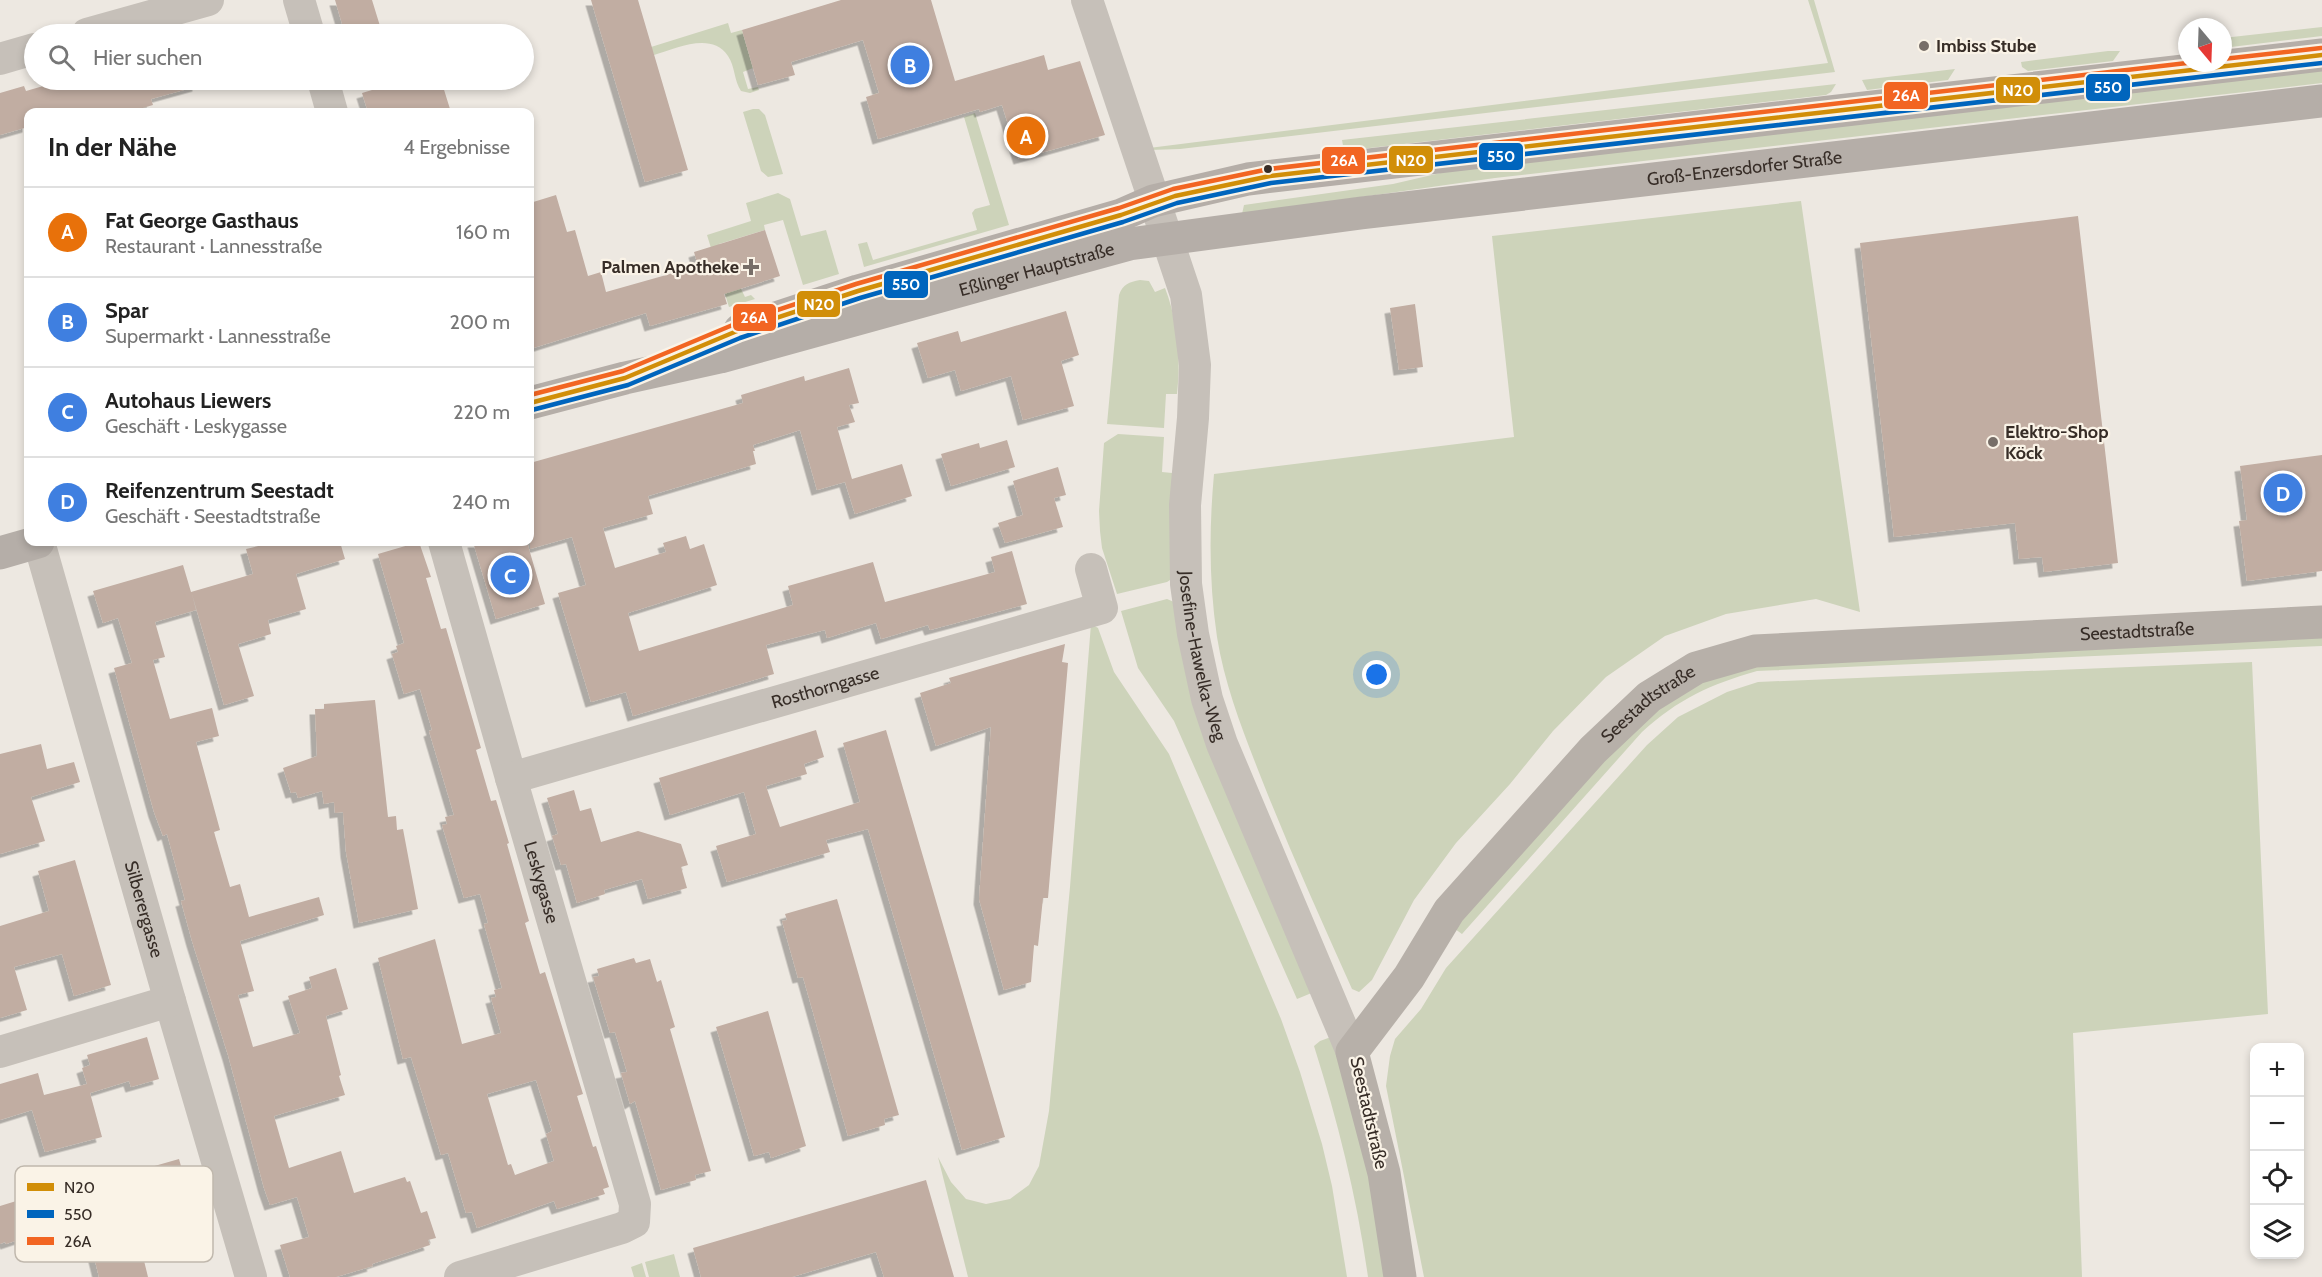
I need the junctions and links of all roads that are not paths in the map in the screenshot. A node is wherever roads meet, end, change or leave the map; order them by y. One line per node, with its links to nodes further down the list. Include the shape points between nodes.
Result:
1 (208, 0): 4 (street)
2 (299, 0): 5 (street)
3 (1087, 0): 12 (street, Josefine-Hawelka-Weg)
4 (123, 24)
5 (306, 24)
6 (24, 52): 8 (street)
7 (2322, 55): 12 (main road, via 1270,176)
8 (0, 59)
9 (325, 90): 11 (street)
10 (2322, 101): 13 (main road, Groß-Enzersdorfer Straße)
11 (331, 108)
12 (1153, 201): 13 (street, Josefine-Hawelka-Weg); 14 (main road, Eßlinger Hauptstraße, via 736,331)
13 (1168, 238): 14 (main road, Eßlinger Hauptstraße, via 1113,247 720,357); 25 (street, Josefine-Hawelka-Weg, via 1186,296 1195,365 1185,505 1186,584 1193,634 1222,744)
14 (625, 378): 15 (main road, Eßlinger Hauptstraße)
15 (534, 402)
16 (24, 546): 19 (main road)
17 (39, 546): 23 (street, Silberergasse)
18 (445, 546): 22 (street, Leskygasse)
19 (0, 553)
20 (1091, 569): 22 (street, Rosthorngasse, via 1102,608)
21 (2322, 622): 25 (street, Seestadtstraße, via 1755,651 1696,668 1649,697 1593,750 1449,911 1409,977)
22 (511, 778): 27 (street, Leskygasse, via 635,1204 634,1222)
23 (170, 1001): 24 (street); 26 (street, Silberergasse)
24 (0, 1052)
25 (1352, 1052): 28 (street, Seestadtstraße, via 1384,1173)
26 (251, 1277)
27 (460, 1277)
28 (1400, 1277)

